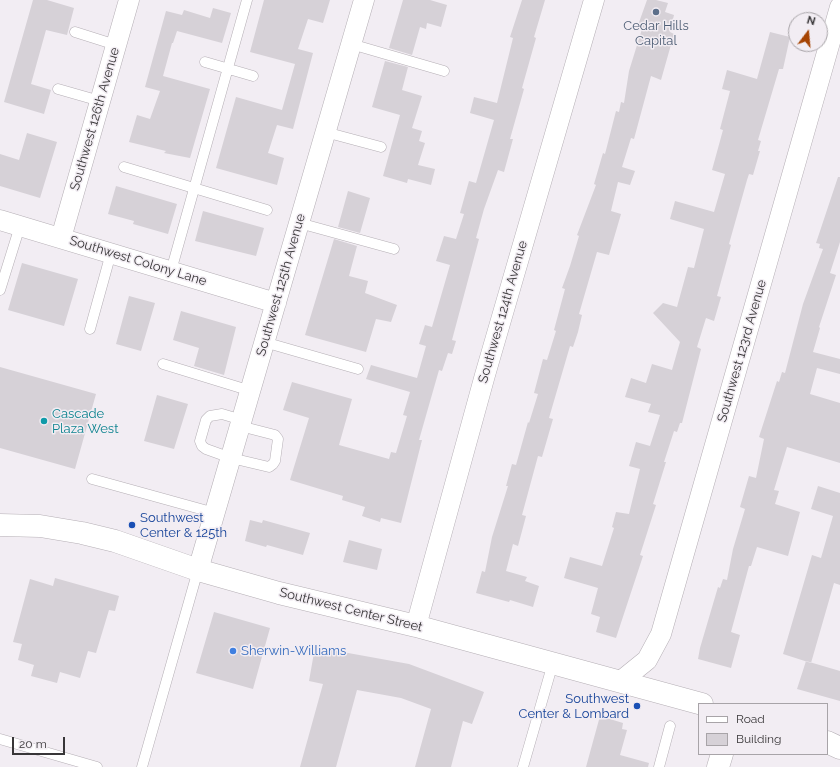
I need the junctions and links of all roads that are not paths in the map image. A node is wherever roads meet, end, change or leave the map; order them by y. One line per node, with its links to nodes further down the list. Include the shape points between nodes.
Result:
1 (129, 0): 8 (street, Southwest 126th Avenue)
2 (247, 0): 10 (lane)
3 (364, 0): 7 (street, Southwest 125th Avenue)
4 (594, 0): 40 (street, Southwest 124th Avenue, via 485,375)
5 (840, 7): 42 (street, Southwest 123rd Avenue, via 661,634 647,660)
6 (75, 32): 8 (lane)
7 (351, 44): 11 (lane); 15 (street, Southwest 125th Avenue)
8 (116, 45): 14 (street, Southwest 126th Avenue)
9 (205, 62): 10 (lane)
10 (228, 69): 12 (lane); 18 (lane)
11 (444, 71)
12 (253, 76)
13 (58, 88): 14 (lane)
14 (100, 101): 23 (street, Southwest 126th Avenue)
15 (325, 132): 16 (lane); 21 (street, Southwest 125th Avenue)
16 (381, 147)
17 (124, 167): 18 (lane)
18 (194, 189): 19 (lane); 26 (lane)
19 (267, 210)
20 (0, 220): 22 (street, Southwest Colony Lane)
21 (299, 223): 24 (lane); 28 (street, Southwest 125th Avenue)
22 (20, 226): 23 (street, Southwest Colony Lane); 27 (lane)
23 (61, 238): 25 (street, Southwest Colony Lane)
24 (394, 248)
25 (111, 253): 26 (street, Southwest Colony Lane); 29 (lane)
26 (171, 271): 28 (street, Southwest Colony Lane)
27 (0, 290)
28 (276, 303): 30 (street, Southwest 125th Avenue)
29 (90, 329)
30 (264, 342): 32 (lane); 33 (street, Southwest 125th Avenue)
31 (163, 364): 33 (lane)
32 (358, 369)
33 (250, 391): 34 (street, Southwest 125th Avenue)
34 (241, 423): 35 (street, Southwest 125th Avenue); 35 (lane, via 214,414 206,420 200,440 206,449); 35 (lane, via 275,435 279,443 275,461 269,467)
35 (231, 458): 37 (street, Southwest 125th Avenue)
36 (92, 479): 37 (lane)
37 (216, 513): 39 (street, Southwest 125th Avenue)
38 (0, 525): 39 (street, Southwest Center Street, via 40,526 82,533)
39 (198, 570): 40 (street, Southwest Center Street, via 279,593); 52 (lane)
40 (416, 626): 41 (street, Southwest Center Street)
41 (553, 663): 42 (street, Southwest Center Street); 53 (lane)
42 (622, 681): 43 (street, Southwest Center Street)
43 (699, 703)
44 (670, 726): 54 (lane)
45 (828, 734): 46 (street)
46 (840, 736)
47 (0, 739): 51 (lane)
48 (828, 742): 49 (street)
49 (840, 748)
50 (722, 755): 55 (street)
51 (97, 767)
52 (142, 767)
53 (523, 767)
54 (659, 767)
55 (718, 767)

